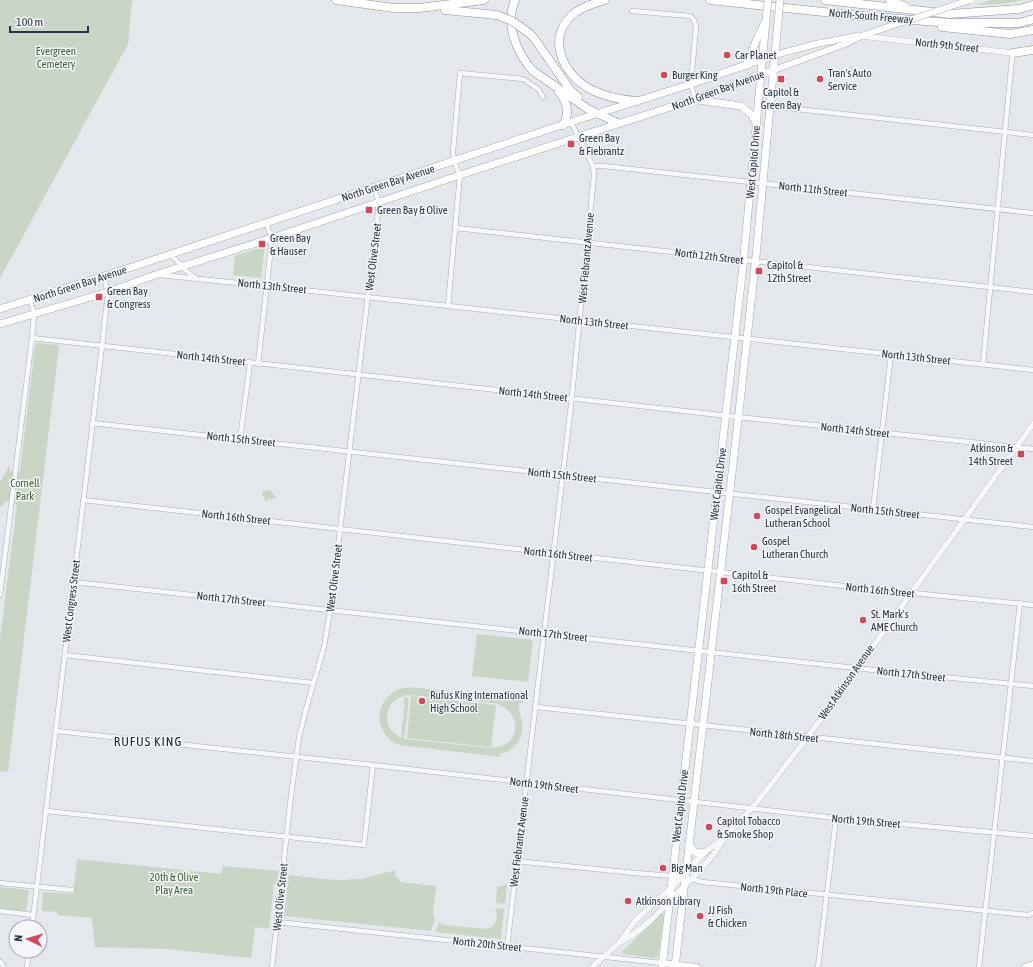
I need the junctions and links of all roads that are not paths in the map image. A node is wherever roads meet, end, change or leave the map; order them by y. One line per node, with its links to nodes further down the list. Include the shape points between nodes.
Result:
1 (336, 0): 12 (highway, via 394,8)
2 (484, 0): 12 (highway)
3 (515, 0): 29 (highway, via 512,25 520,54 532,71)
4 (605, 0): 32 (highway, via 584,7 568,20 559,41 560,53 568,70 583,85 609,97)
5 (710, 0): 15 (highway, North-South Freeway)
6 (768, 0): 17 (main road, West Capitol Drive, bridge)
7 (780, 0): 22 (main road, West Capitol Drive, bridge)
8 (825, 0): 13 (highway, North-South Freeway)
9 (890, 0): 13 (highway)
10 (970, 0): 19 (main road, bridge)
11 (1033, 5): 13 (highway, North-South Freeway, via 1019,9 950,14)
12 (418, 8): 34 (highway, bridge, via 497,15 512,21 534,38 571,91)
13 (914, 10)
14 (632, 11): 28 (street, via 690,16 694,20 696,26)
15 (862, 16): 16 (highway, North-South Freeway, via 951,23 1019,23); 18 (highway, via 1010,34)
16 (1033, 19)
17 (766, 20): 24 (main road, West Capitol Drive); 25 (main road)
18 (1033, 30)
19 (861, 36): 21 (street, North 9th Street); 22 (main road); 26 (main road)
20 (1033, 50): 21 (highway)
21 (1013, 53): 23 (street, North 9th Street); 39 (street)
22 (775, 55): 24 (main road, North Green Bay Avenue); 26 (main road, West Capitol Drive)
23 (1033, 55)
24 (763, 60): 25 (main road, North Green Bay Avenue); 27 (main road, West Capitol Drive)
25 (746, 66): 28 (main road, North Green Bay Avenue)
26 (774, 70): 27 (main road, North Green Bay Avenue); 33 (main road, West Capitol Drive)
27 (761, 74): 31 (main road, North Green Bay Avenue); 38 (main road, West Capitol Drive)
28 (691, 84): 31 (street); 32 (main road, North Green Bay Avenue)
29 (555, 86): 34 (highway); 37 (highway, via 566,101 568,109)
30 (543, 97): 42 (street, via 538,89 523,79 460,73)
31 (695, 99): 36 (main road, North Green Bay Avenue); 38 (main road, via 741,106 751,114)
32 (637, 101): 34 (main road, North Green Bay Avenue)
33 (770, 106): 39 (street); 46 (main road, West Capitol Drive)
34 (596, 112): 35 (main road, North Green Bay Avenue); 36 (highway)
35 (571, 122): 37 (main road, North Green Bay Avenue); 41 (street, West Fiebrantz Avenue)
36 (618, 123): 41 (main road, North Green Bay Avenue)
37 (563, 125): 42 (main road, North Green Bay Avenue)
38 (757, 125): 45 (main road, West Capitol Drive)
39 (1005, 132): 40 (street); 49 (street)
40 (1033, 135)
41 (578, 138): 43 (street, West Fiebrantz Avenue); 44 (main road, North Green Bay Avenue)
42 (454, 161): 44 (street); 47 (main road, North Green Bay Avenue)
43 (593, 166): 45 (street, North 11th Street); 54 (street, West Fiebrantz Avenue)
44 (460, 175): 48 (main road, North Green Bay Avenue); 52 (street)
45 (751, 182): 46 (street, North 11th Street); 56 (main road, West Capitol Drive)
46 (762, 183): 49 (street, North 11th Street); 57 (main road, West Capitol Drive)
47 (374, 187): 48 (street, West Olive Street); 51 (main road, North Green Bay Avenue)
48 (379, 203): 53 (main road, North Green Bay Avenue); 66 (street, West Olive Street)
49 (998, 209): 50 (street, North 11th Street); 63 (street)
50 (1033, 213)
51 (266, 223): 53 (street); 55 (main road, North Green Bay Avenue)
52 (456, 228): 54 (street, North 12th Street); 68 (street)
53 (272, 238): 58 (main road, North Green Bay Avenue); 62 (street)
54 (588, 242): 56 (street, North 12th Street); 71 (street, West Fiebrantz Avenue)
55 (168, 255): 58 (street); 59 (main road, North Green Bay Avenue)
56 (743, 260): 57 (street, North 12th Street); 73 (main road, West Capitol Drive)
57 (755, 262): 63 (street, North 12th Street); 75 (main road, West Capitol Drive)
58 (183, 266): 60 (main road, North Green Bay Avenue); 61 (street, via 191,276)
59 (103, 275): 64 (street, West Congress Street); 67 (main road, North Green Bay Avenue)
60 (155, 275): 61 (street, North 13th Street); 64 (main road, North Green Bay Avenue)
61 (200, 279): 62 (street, North 13th Street)
62 (267, 286): 66 (street, North 13th Street); 79 (street)
63 (991, 287): 65 (street, North 12th Street); 80 (street)
64 (108, 292): 70 (main road, North Green Bay Avenue); 76 (street, West Congress Street)
65 (1033, 292)
66 (368, 297): 68 (street, North 13th Street); 82 (street, West Olive Street)
67 (30, 300): 69 (main road, North Green Bay Avenue); 70 (street)
68 (448, 306): 71 (street, North 13th Street)
69 (0, 309)
70 (34, 314): 72 (main road, North Green Bay Avenue); 74 (street)
71 (580, 321): 73 (street, North 13th Street); 83 (street, West Fiebrantz Avenue)
72 (0, 324)
73 (735, 337): 75 (street, North 13th Street); 84 (main road, West Capitol Drive)
74 (32, 338): 76 (street, North 14th Street); 106 (street)
75 (747, 339): 77 (street, North 13th Street); 85 (main road, West Capitol Drive)
76 (102, 346): 78 (street, North 14th Street); 86 (street, West Congress Street)
77 (891, 354): 80 (street, North 13th Street); 88 (street)
78 (250, 363): 79 (street, North 14th Street); 89 (street)
79 (258, 364): 82 (street, North 14th Street)
80 (983, 364): 81 (street, North 13th Street)
81 (1033, 370)
82 (358, 375): 83 (street, North 14th Street); 92 (street, West Olive Street)
83 (572, 398): 84 (street, North 14th Street); 93 (street, West Fiebrantz Avenue)
84 (726, 416): 85 (street, North 14th Street); 94 (main road, West Capitol Drive)
85 (738, 418): 88 (street, North 14th Street); 95 (main road, West Capitol Drive)
86 (92, 423): 89 (street, North 15th Street); 96 (street, West Congress Street)
87 (1033, 424): 90 (street, West Atkinson Avenue)
88 (882, 433): 90 (street, North 14th Street); 97 (street)
89 (240, 439): 92 (street, North 15th Street)
90 (1016, 447): 91 (street, North 14th Street); 98 (street, West Atkinson Avenue)
91 (1033, 449)
92 (349, 451): 93 (street, North 15th Street); 100 (street, West Olive Street)
93 (563, 476): 94 (street, North 15th Street); 101 (street, West Fiebrantz Avenue)
94 (717, 492): 95 (street, North 15th Street); 102 (main road, West Capitol Drive)
95 (729, 494): 97 (street, North 15th Street); 103 (main road, West Capitol Drive)
96 (83, 500): 100 (street, North 16th Street); 104 (street, West Congress Street)
97 (873, 510): 98 (street, North 15th Street)
98 (964, 519): 99 (street, North 15th Street); 105 (street, West Atkinson Avenue)
99 (1033, 526)
100 (340, 529): 101 (street, North 16th Street); 109 (street, West Olive Street)
101 (554, 553): 102 (street, North 16th Street); 110 (street, West Fiebrantz Avenue)
102 (708, 570): 103 (street, North 16th Street); 111 (main road, West Capitol Drive)
103 (720, 571): 105 (street, North 16th Street); 112 (main road, West Capitol Drive)
104 (74, 582): 109 (street, North 17th Street); 113 (street, West Congress Street)
105 (911, 593): 107 (street, North 16th Street); 114 (street, West Atkinson Avenue)
106 (0, 595)
107 (1020, 603): 108 (street, North 16th Street); 116 (street)
108 (1033, 605)
109 (330, 610): 110 (street, North 17th Street); 115 (street, West Olive Street, via 324,647)
110 (544, 634): 111 (street, North 17th Street); 118 (street, West Fiebrantz Avenue)
111 (698, 650): 112 (street, North 17th Street); 119 (main road, West Capitol Drive)
112 (711, 652): 114 (street, North 17th Street); 120 (main road, West Capitol Drive)
113 (65, 655): 115 (street); 121 (street, West Congress Street)
114 (856, 668): 116 (street, North 17th Street); 122 (street, West Atkinson Avenue)
115 (313, 683): 123 (street, West Olive Street)
116 (1011, 684): 117 (street, North 17th Street); 124 (street)
117 (1033, 686)
118 (536, 707): 119 (street, North 18th Street); 127 (street, West Fiebrantz Avenue)
119 (690, 724): 120 (street, North 18th Street); 128 (main road, West Capitol Drive)
120 (702, 726): 122 (street, North 18th Street); 129 (main road, West Capitol Drive)
121 (56, 731): 123 (street, North 19th Street); 131 (street, West Congress Street)
122 (807, 738): 124 (street, North 18th Street); 130 (street, West Atkinson Avenue)
123 (296, 757): 126 (street, North 19th Street); 135 (street, West Olive Street)
124 (1003, 758): 125 (street, North 18th Street); 133 (street)
125 (1033, 761)
126 (373, 765): 127 (street, North 19th Street); 135 (street, via 364,845)
127 (526, 782): 128 (street, North 19th Street); 139 (street, West Fiebrantz Avenue)
128 (680, 800): 129 (street, North 19th Street); 140 (main road, West Capitol Drive)
129 (694, 802): 130 (street, North 19th Street); 137 (main road, West Capitol Drive)
130 (752, 809): 132 (street, North 19th Street); 136 (street, West Atkinson Avenue)
131 (47, 812): 135 (street); 143 (street, West Congress Street)
132 (836, 818): 133 (street, North 19th Street); 147 (street)
133 (995, 833): 134 (street, North 19th Street); 149 (street)
134 (1033, 836)
135 (286, 837): 154 (street, West Olive Street)
136 (724, 838): 138 (street, West Atkinson Avenue); 141 (street, West Atkinson Avenue, via 715,853)
137 (689, 844): 138 (main road, via 696,852); 141 (main road, West Capitol Drive)
138 (705, 852): 141 (street, West Atkinson Avenue)
139 (516, 861): 140 (street, North 19th Place); 156 (street, West Fiebrantz Avenue)
140 (672, 876): 141 (street, North 19th Place); 145 (main road, West Capitol Drive)
141 (686, 876): 144 (main road, West Capitol Drive); 145 (street, West Atkinson Avenue); 147 (street, North 19th Place, via 718,884)
142 (0, 883): 143 (street)
143 (37, 886): 146 (street); 152 (street, West Congress Street)
144 (684, 886): 148 (street, West Atkinson Avenue); 161 (main road, West Capitol Drive)
145 (671, 888): 148 (main road, West Capitol Drive); 155 (street, West Atkinson Avenue, via 634,922)
146 (72, 890)
147 (827, 895): 149 (street, North 19th Place); 166 (street)
148 (670, 901): 155 (street, West Atkinson Avenue, via 635,934); 160 (main road, West Capitol Drive)
149 (986, 910): 151 (street, North 19th Place); 167 (street)
150 (0, 912): 152 (street)
151 (1033, 914)
152 (33, 915): 153 (street, West Congress Street)
153 (33, 919)
154 (277, 922): 156 (street, North 20th Street); 163 (street, West Olive Street)
155 (620, 942): 157 (street, West Atkinson Avenue)
156 (507, 947): 157 (street, North 20th Street)
157 (602, 957): 160 (street, North 20th Street); 164 (street, West Atkinson Avenue)
158 (0, 960): 162 (street)
159 (1033, 964): 168 (main road)
160 (662, 965): 161 (main road, North 20th Street)
161 (675, 966): 165 (main road, North 20th Street)
162 (4, 967)
163 (272, 967)
164 (592, 967)
165 (697, 967)
166 (818, 967)
167 (979, 967)
168 (1025, 967)

